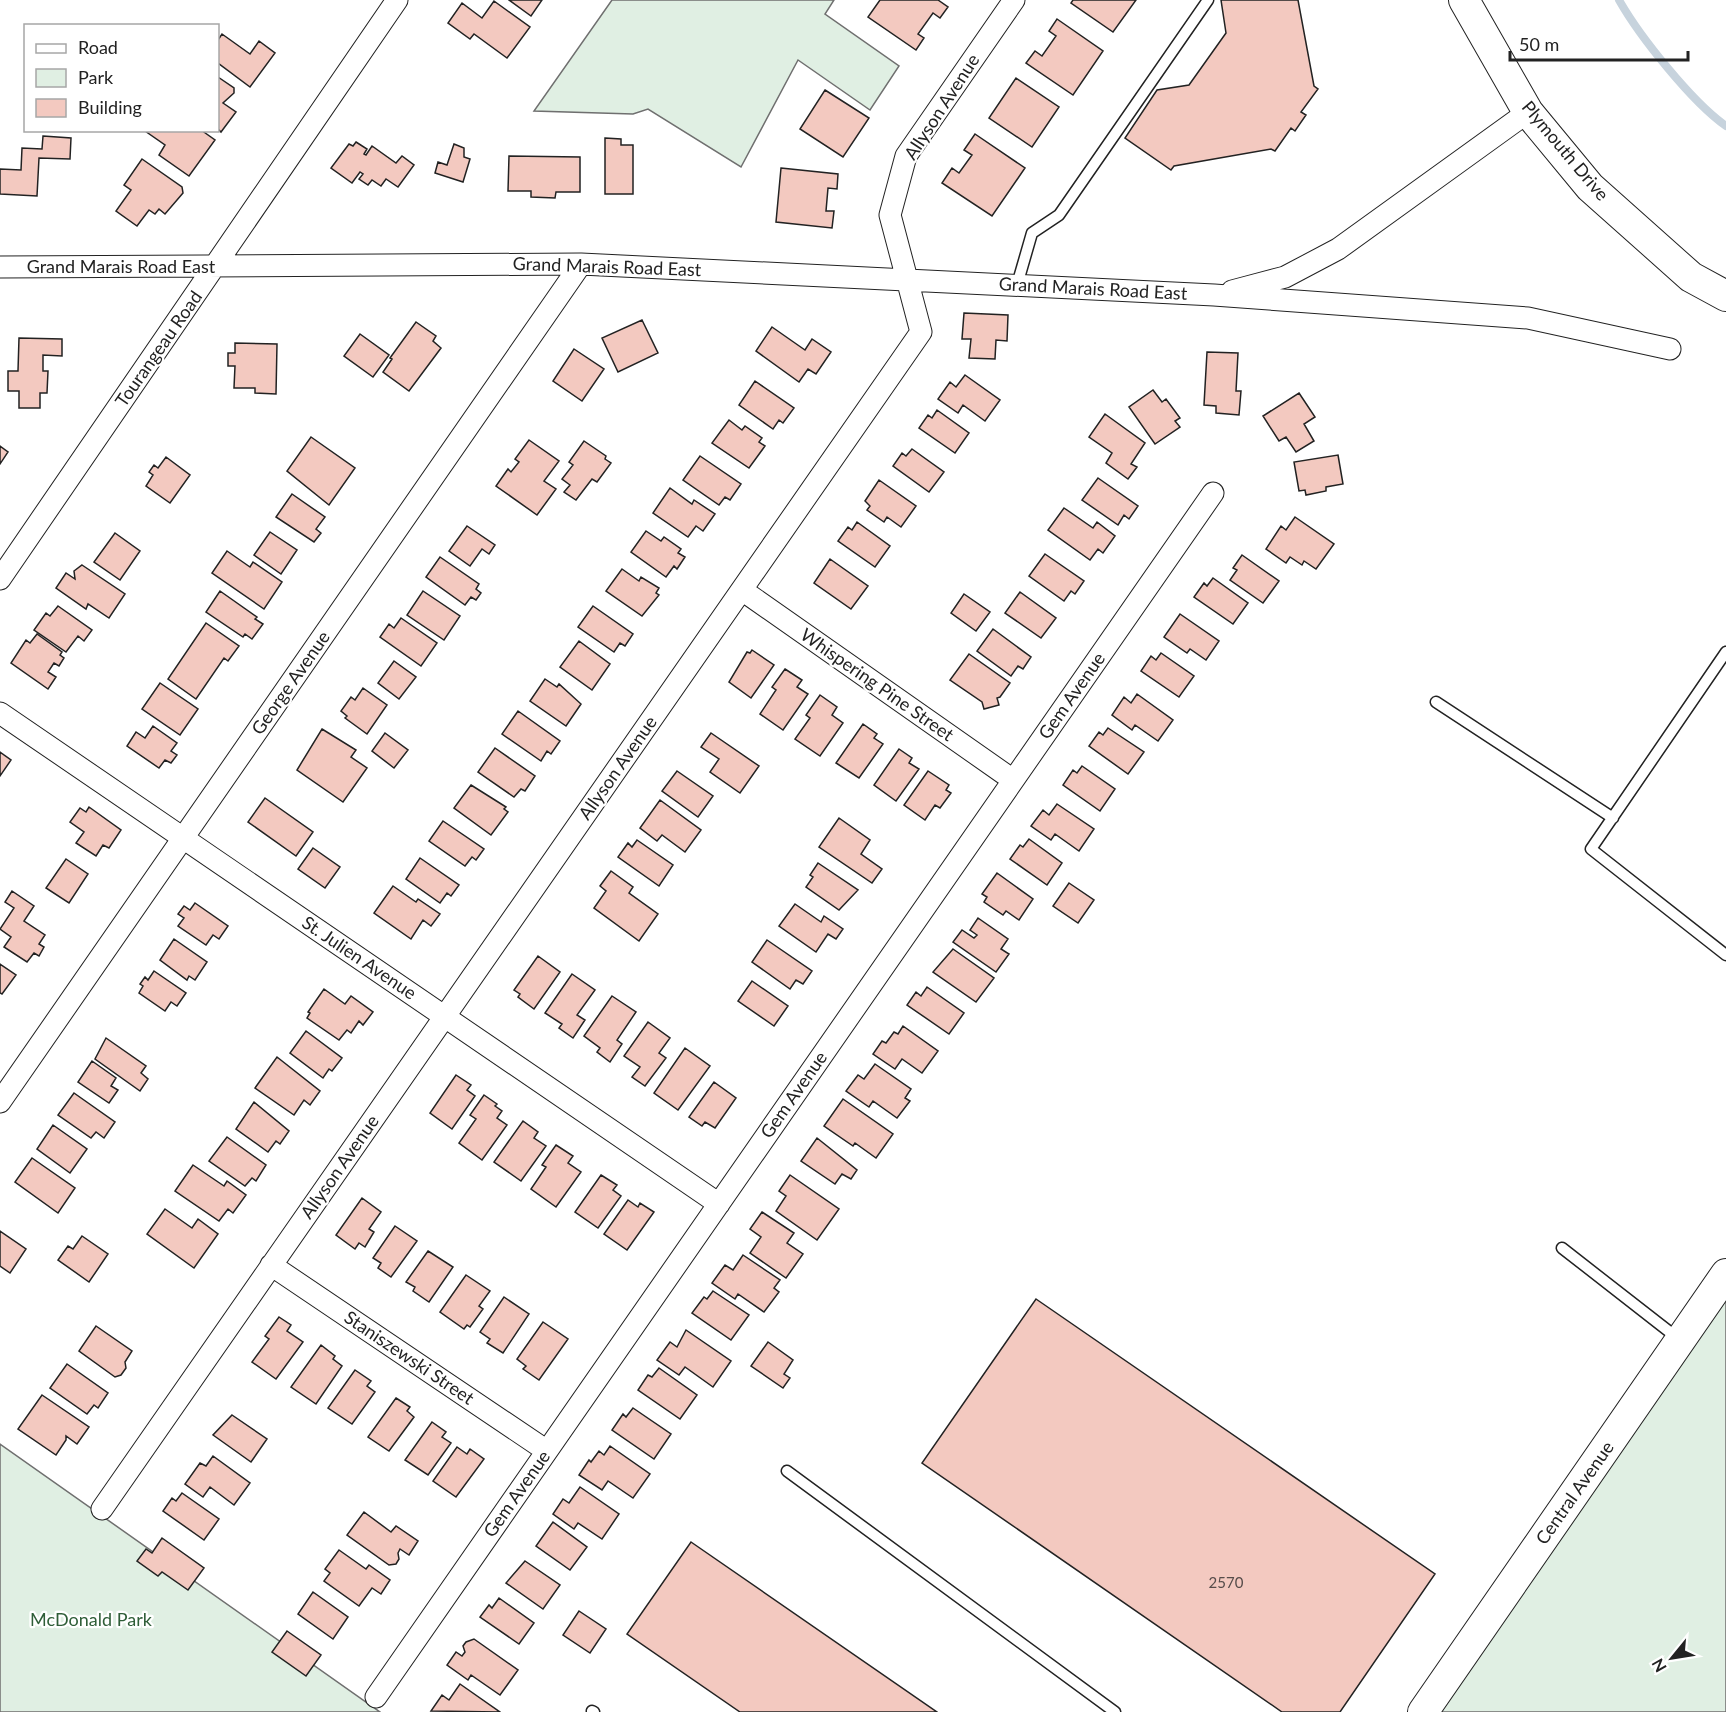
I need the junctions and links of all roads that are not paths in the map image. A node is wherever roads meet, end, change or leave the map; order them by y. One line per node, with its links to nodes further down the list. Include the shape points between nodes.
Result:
1 (397, 0): 8 (street, Tourangeau Road)
2 (1014, 0): 9 (street, Allyson Avenue, via 906,156 890,215)
3 (1208, 0): 10 (lane, via 1059,215 1032,233)
4 (1464, 0): 5 (street, Plymouth Drive)
5 (1528, 112): 11 (street, Grand Marais Road East, via 1338,249 1285,277); 12 (street, Plymouth Drive, via 1590,187 1691,277)
6 (581, 264): 8 (street, Grand Marais Road East); 9 (street, Grand Marais Road East); 22 (street, George Avenue)
7 (0, 267): 8 (street, Grand Marais Road East)
8 (216, 267): 15 (street, Tourangeau Road)
9 (908, 280): 10 (street, Grand Marais Road East); 16 (street, Allyson Avenue, via 921,332)
10 (1017, 285): 11 (street, Grand Marais Road East)
11 (1214, 295): 13 (street, Grand Marais Road East, via 1528,318)
12 (1726, 296)
13 (1670, 349)
14 (1213, 493): 20 (street, Gem Avenue)
15 (0, 579)
16 (742, 590): 20 (street, Whispering Pine Street); 24 (street, Allyson Avenue)
17 (1726, 652): 21 (lane)
18 (1436, 702): 21 (lane)
19 (0, 713): 22 (street, St. Julien Avenue)
20 (1013, 780): 26 (street, Gem Avenue)
21 (1613, 818): 23 (lane, via 1592,849)
22 (183, 838): 24 (street, St. Julien Avenue); 25 (street, George Avenue)
23 (1726, 955)
24 (445, 1016): 26 (street, St. Julien Avenue); 28 (street, Allyson Avenue)
25 (0, 1102)
26 (719, 1204): 31 (street, Gem Avenue)
27 (1562, 1248): 30 (lane)
28 (271, 1265): 31 (street, Staniszewski Street); 33 (street, Allyson Avenue)
29 (1726, 1274): 30 (street, Central Avenue)
30 (1680, 1340): 36 (street, Central Avenue)
31 (547, 1451): 34 (street, Gem Avenue)
32 (787, 1471): 35 (lane)
33 (102, 1509)
34 (376, 1697)
35 (1115, 1712)
36 (1423, 1712)

